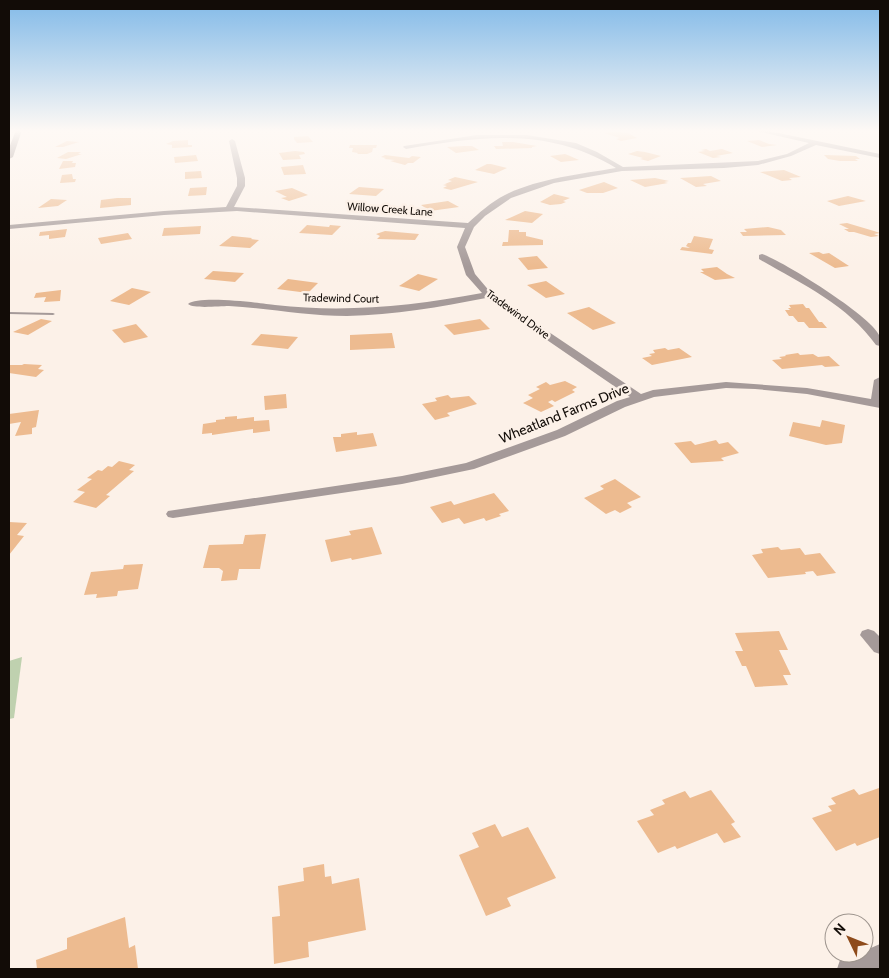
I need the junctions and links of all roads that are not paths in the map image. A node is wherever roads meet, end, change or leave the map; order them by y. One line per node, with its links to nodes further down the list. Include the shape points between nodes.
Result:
1 (241, 176): 3 (street, via 239,190)
2 (584, 176): 4 (street, Tradewind Drive, via 553,181 508,196)
3 (228, 210): 4 (street, Willow Creek Lane); 5 (street, Willow Creek Lane)
4 (470, 226): 7 (street, Tradewind Drive, via 461,247 471,275)
5 (9, 227)
6 (762, 257): 11 (street, via 856,316)
7 (488, 295): 8 (street, Tradewind Court, via 363,313 228,302); 13 (street, Tradewind Drive)
8 (193, 304)
9 (9, 313): 10 (lane)
10 (52, 314)
11 (880, 343)
12 (880, 380): 14 (street)
13 (639, 398): 14 (street, Wheatland Farms Drive, via 726,385 798,390); 15 (street, Wheatland Farms Drive, via 561,433 469,466 402,480)
14 (878, 404)
15 (173, 514)
16 (868, 635): 17 (street)
17 (880, 648)
18 (880, 956): 19 (street)
19 (849, 969)

